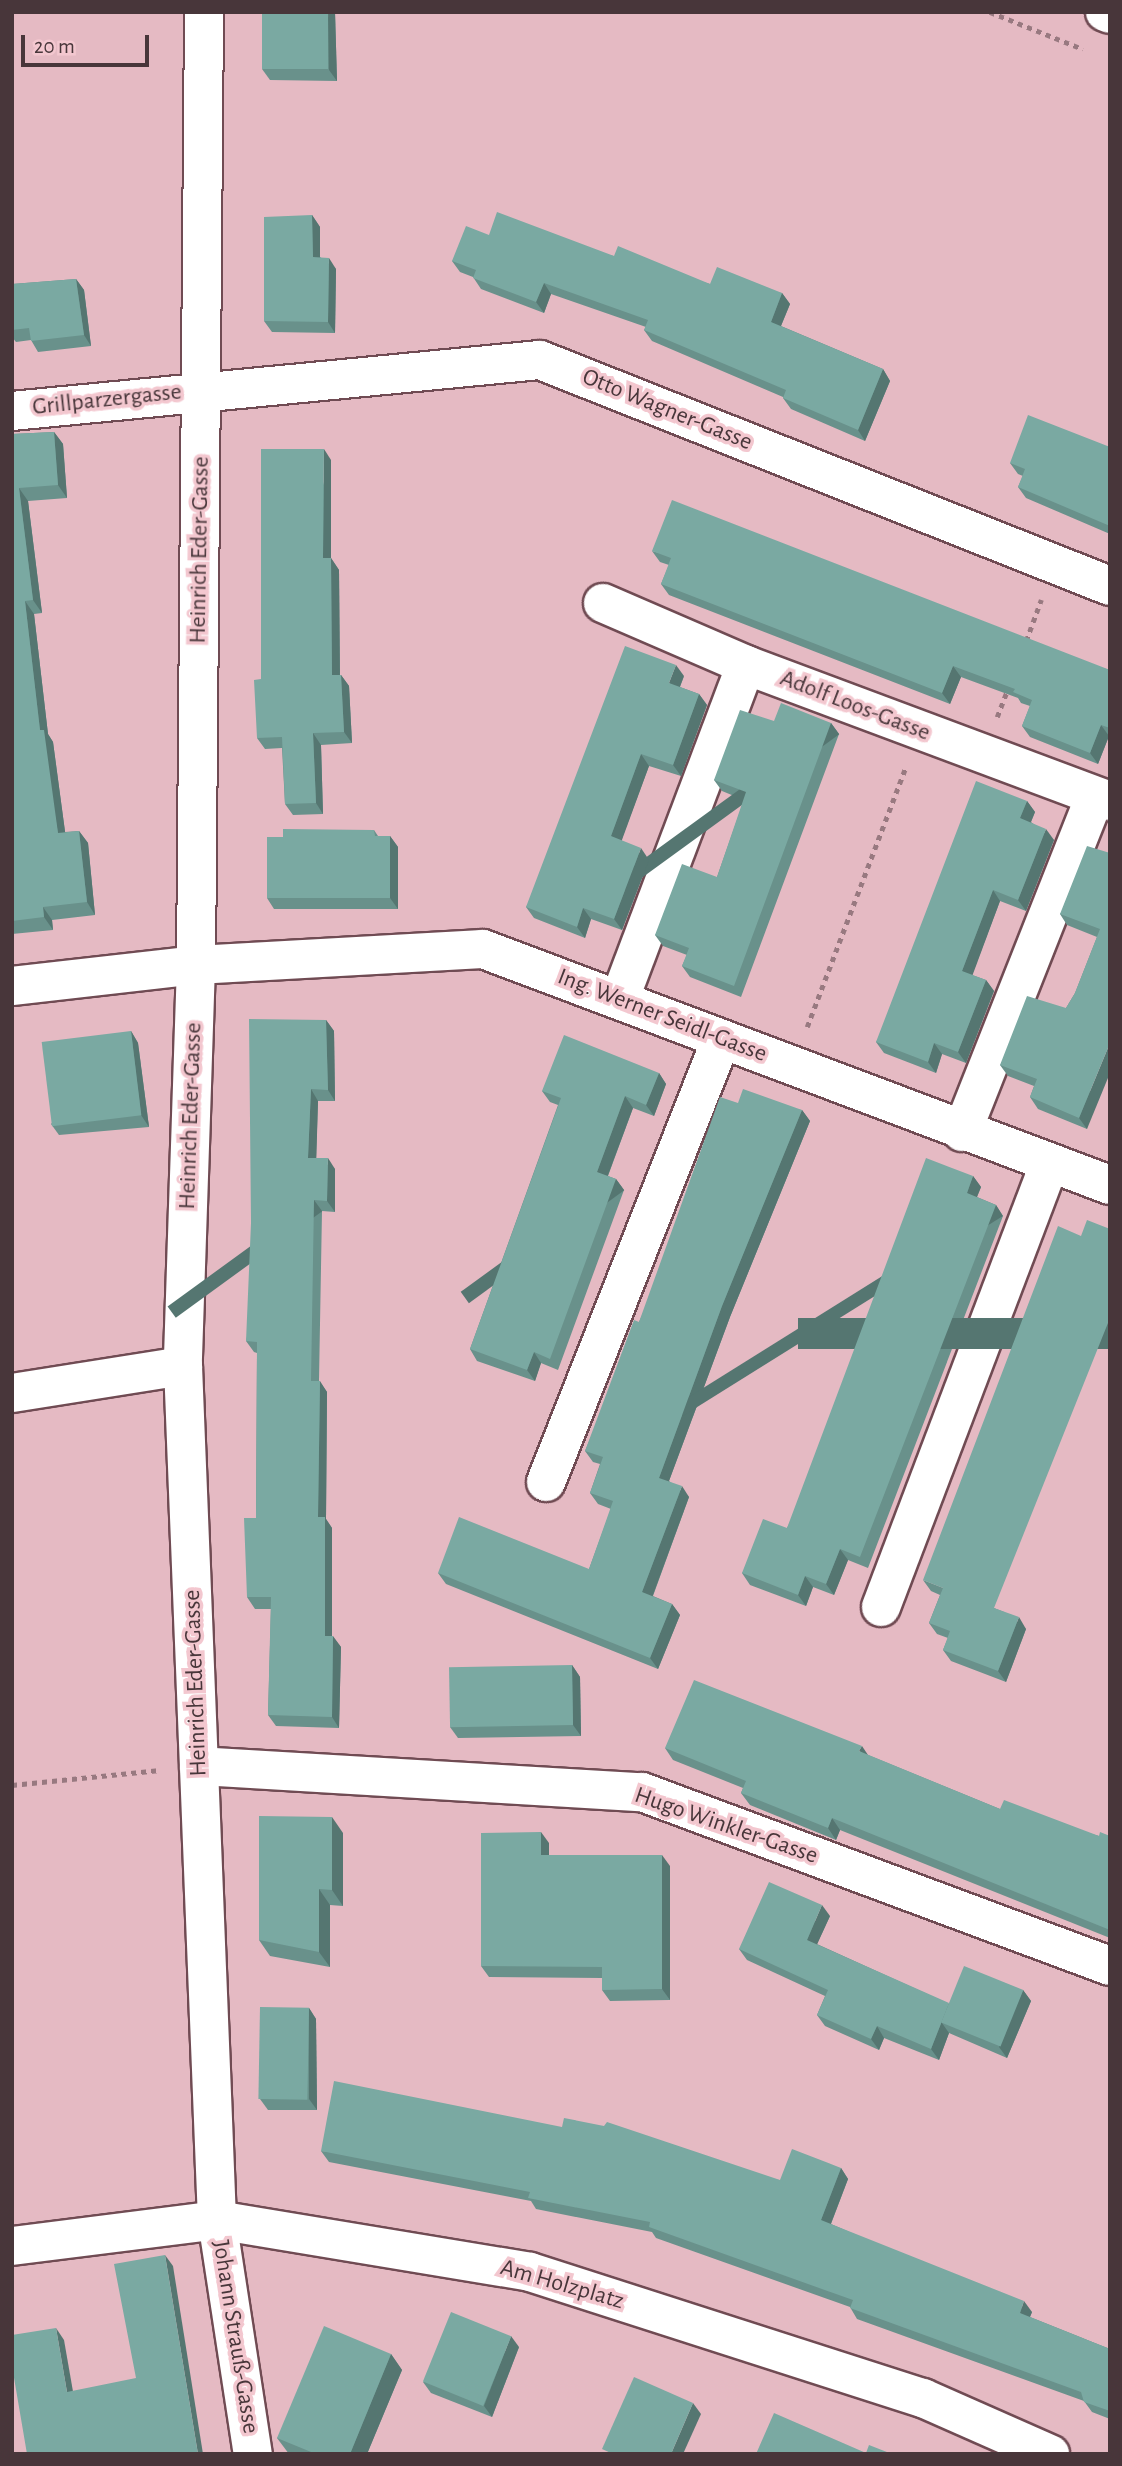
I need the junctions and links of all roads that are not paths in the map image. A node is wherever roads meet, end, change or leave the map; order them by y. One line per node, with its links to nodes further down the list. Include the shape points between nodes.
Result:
1 (204, 12): 2 (street, Heinrich Eder-Gasse)
2 (201, 390): 3 (street, Grillparzergasse); 4 (street, Otto Wagner-Gasse, via 540,360); 8 (street, Heinrich Eder-Gasse)
3 (12, 411)
4 (1110, 586)
5 (603, 603): 6 (street, Adolf Loos-Gasse)
6 (746, 665): 7 (street, Adolf Loos-Gasse); 10 (street)
7 (1102, 799): 12 (street)
8 (196, 965): 9 (street, Ing. Werner Seidl-Gasse); 10 (street, Ing. Werner Seidl-Gasse, via 483,949); 15 (street, Heinrich Eder-Gasse)
9 (12, 986)
10 (620, 998): 11 (street, Ing. Werner Seidl-Gasse)
11 (721, 1039): 12 (street, Ing. Werner Seidl-Gasse); 17 (street)
12 (962, 1132): 13 (street, Ing. Werner Seidl-Gasse)
13 (1049, 1164): 14 (street, Ing. Werner Seidl-Gasse); 18 (street)
14 (1110, 1185)
15 (183, 1366): 16 (street); 19 (street, Heinrich Eder-Gasse)
16 (12, 1393)
17 (546, 1482)
18 (881, 1607)
19 (199, 1766): 20 (street, Hugo Winkler-Gasse, via 642,1792); 21 (street, Heinrich Eder-Gasse)
20 (1110, 1966)
21 (217, 2220): 22 (street, Am Holzplatz); 23 (street, Johann Strauß-Gasse); 24 (street, Am Holzplatz, via 530,2272 923,2398)
22 (12, 2246)
23 (253, 2454)
24 (1050, 2454)

